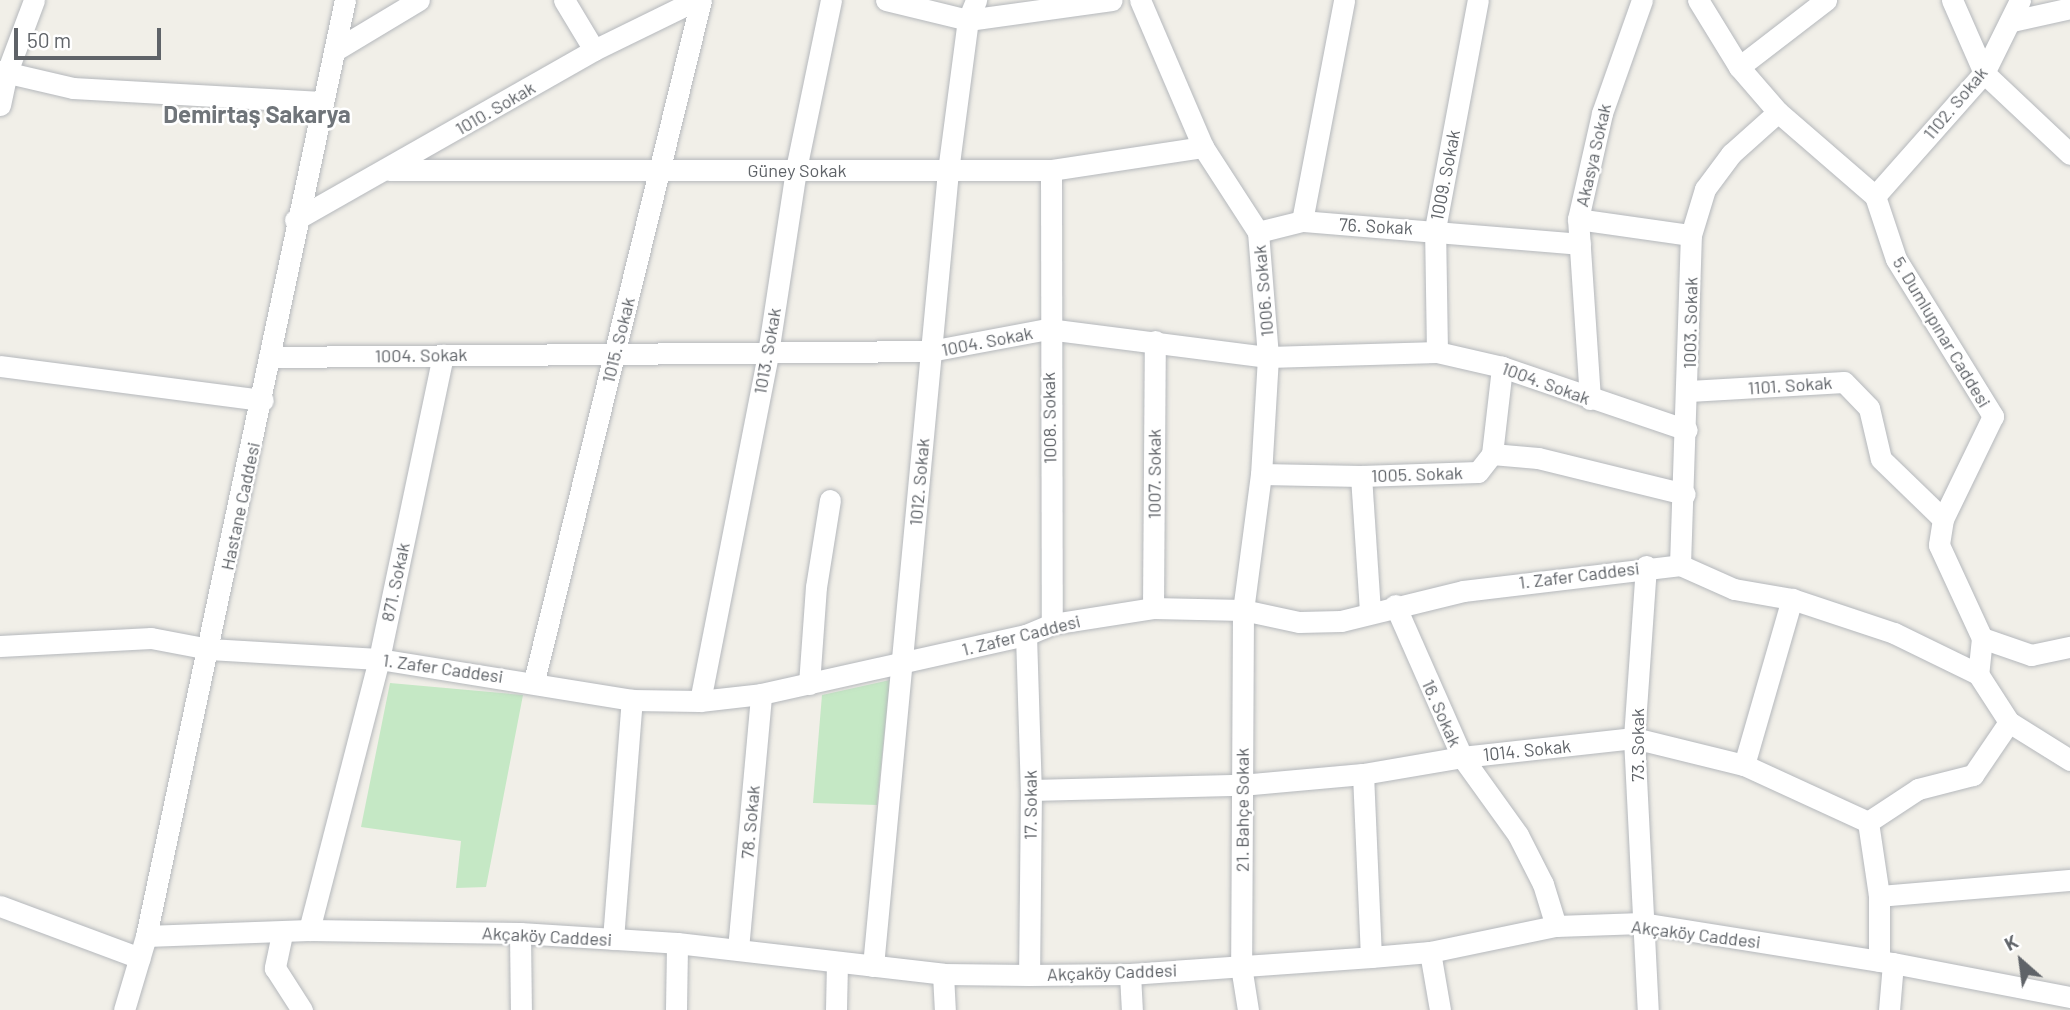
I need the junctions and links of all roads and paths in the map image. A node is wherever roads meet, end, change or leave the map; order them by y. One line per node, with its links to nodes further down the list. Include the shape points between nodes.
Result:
1 (34, 0): 24 (street)
2 (345, 0): 22 (street, Hastane Caddesi)
3 (419, 0): 22 (street)
4 (564, 0): 21 (street)
5 (699, 0): 21 (street, 1010. Sokak); 34 (street, 1015. Sokak)
6 (831, 0): 31 (street, 1013. Sokak)
7 (886, 0): 19 (street)
8 (976, 0): 19 (street, 1012. Sokak)
9 (1112, 0): 19 (street)
10 (1140, 0): 29 (street, 1006. Sokak)
11 (1344, 0): 39 (street)
12 (1478, 0): 40 (street, 1009. Sokak)
13 (1642, 0): 37 (street, Akasya Sokak, via 1602,113)
14 (1698, 0): 23 (street)
15 (1826, 0): 23 (street)
16 (1952, 0): 25 (street)
17 (2020, 0): 20 (street, 1102. Sokak)
18 (2070, 8): 20 (street)
19 (968, 20): 35 (street, 1012. Sokak)
20 (2012, 21): 25 (street, 1102. Sokak)
21 (594, 50): 32 (street, 1010. Sokak)
22 (334, 51): 26 (street, Hastane Caddesi)
23 (1739, 67): 28 (street)
24 (3, 72): 26 (street, via 73,88); 27 (street)
25 (1984, 73): 30 (street); 36 (street, 1102. Sokak)
26 (322, 102): 38 (street, Hastane Caddesi)
27 (0, 105)
28 (1778, 112): 36 (street); 42 (street, 1003. Sokak, via 1731,154 1705,189)
29 (1203, 147): 33 (street, Güney Sokak); 41 (street, 1006. Sokak)
30 (2070, 154)
31 (796, 169): 34 (street, Güney Sokak); 35 (street, Güney Sokak); 48 (street, 1013. Sokak)
32 (389, 170): 34 (street, Güney Sokak); 38 (street, 1010. Sokak)
33 (1051, 170): 35 (street, Güney Sokak); 44 (street, 1008. Sokak)
34 (662, 171): 49 (street, 1015. Sokak)
35 (948, 171): 46 (street, 1012. Sokak)
36 (1875, 195): 64 (street, 5. Dumlupınar Caddesi, via 1896,259 1993,416)
37 (1578, 219): 42 (street); 43 (street, Akasya Sokak)
38 (295, 220): 51 (street, Hastane Caddesi)
39 (1302, 221): 40 (street, 76. Sokak); 41 (street, 76. Sokak)
40 (1435, 229): 43 (street, 76. Sokak); 47 (street, 1009. Sokak)
41 (1258, 232): 52 (street, 1006. Sokak)
42 (1691, 235): 55 (street, 1003. Sokak)
43 (1580, 244): 56 (street, Akasya Sokak)
44 (1048, 329): 45 (street, 1004. Sokak); 46 (street, 1004. Sokak); 72 (street, 1008. Sokak)
45 (1154, 341): 52 (street, 1004. Sokak); 69 (street, 1007. Sokak)
46 (930, 351): 48 (street, 1004. Sokak); 79 (street, 1012. Sokak)
47 (1437, 352): 52 (street, 1004. Sokak); 54 (street, 1004. Sokak)
48 (768, 353): 49 (street, 1004. Sokak); 85 (street, 1013. Sokak)
49 (614, 354): 50 (street, 1004. Sokak); 81 (street, 1015. Sokak)
50 (443, 355): 51 (street, 1004. Sokak); 78 (street, 871. Sokak)
51 (272, 357): 57 (street, Hastane Caddesi)
52 (1268, 357): 60 (street, 1006. Sokak)
53 (0, 366): 57 (street)
54 (1502, 366): 56 (street, 1004. Sokak); 59 (street)
55 (1689, 391): 58 (street, 1003. Sokak); 64 (street, 1101. Sokak, via 1844,382 1869,408 1881,459)
56 (1590, 399): 58 (street, 1004. Sokak)
57 (262, 400): 77 (street, Hastane Caddesi)
58 (1687, 430): 62 (street, 1003. Sokak)
59 (1492, 454): 61 (street, 1005. Sokak, via 1478,471); 62 (street, via 1538,458)
60 (1261, 474): 61 (street, 1005. Sokak); 70 (street, 1006. Sokak)
61 (1361, 476): 71 (street)
62 (1685, 494): 65 (street, 1003. Sokak)
63 (831, 500): 82 (street, via 817,587)
64 (1943, 519): 74 (street, 5. Dumlupınar Caddesi, via 1939,545)
65 (1680, 565): 66 (street, 1. Zafer Caddesi); 67 (street, 1. Zafer Caddesi, via 1734,589)
66 (1646, 566): 68 (street, 1. Zafer Caddesi); 87 (street, 73. Sokak)
67 (1792, 599): 80 (street, 1. Zafer Caddesi, via 1894,633); 90 (street)
68 (1395, 605): 71 (street, 1. Zafer Caddesi); 88 (street, 16. Sokak)
69 (1153, 608): 70 (street, 1. Zafer Caddesi); 72 (street, 1. Zafer Caddesi)
70 (1243, 610): 71 (street, 1. Zafer Caddesi, via 1299,622 1340,621); 92 (street, 21. Bahçe Sokak)
71 (1370, 612)
72 (1052, 624): 73 (street, 1. Zafer Caddesi)
73 (1026, 635): 79 (street, 1. Zafer Caddesi); 93 (street, 17. Sokak)
74 (1982, 638): 76 (street, via 2031,655); 80 (street)
75 (0, 646): 77 (street, 1. Zafer Caddesi, via 151,638)
76 (2070, 647)
77 (209, 649): 78 (street, 1. Zafer Caddesi); 103 (street, Hastane Caddesi)
78 (379, 659): 81 (street, 1. Zafer Caddesi); 100 (street, 871. Sokak)
79 (903, 663): 82 (street, 1. Zafer Caddesi); 113 (street, 1012. Sokak)
80 (1978, 674): 86 (street)
81 (534, 681): 84 (street, 1. Zafer Caddesi)
82 (810, 684): 83 (street, 1. Zafer Caddesi)
83 (761, 694): 85 (street, 1. Zafer Caddesi); 106 (street, 78. Sokak)
84 (632, 700): 85 (street, 1. Zafer Caddesi); 104 (street)
85 (700, 701)
86 (2009, 722): 89 (street); 94 (street, via 1973,775 1918,789)
87 (1634, 738): 88 (street, 1014. Sokak); 90 (street, 1014. Sokak); 98 (street, 73. Sokak)
88 (1462, 757): 91 (street, 1014. Sokak); 99 (street, 16. Sokak, via 1518,835 1543,884)
89 (2070, 760)
90 (1744, 765): 94 (street, 1014. Sokak)
91 (1363, 774): 92 (street, 1014. Sokak); 108 (street)
92 (1241, 785): 93 (street, 1014. Sokak); 112 (street, 21. Bahçe Sokak)
93 (1031, 790): 116 (street, 17. Sokak)
94 (1868, 822): 96 (street)
95 (2070, 880): 96 (street)
96 (1880, 896): 111 (street)
97 (0, 906): 109 (street)
98 (1642, 923): 99 (street, Akçaköy Caddesi); 111 (street, Akçaköy Caddesi); 127 (street, 73. Sokak)
99 (1556, 926): 107 (street, Akçaköy Caddesi)
100 (309, 930): 101 (street, Akçaköy Caddesi); 102 (street, Akçaköy Caddesi)
101 (282, 933): 103 (street, Akçaköy Caddesi); 119 (street, via 275,968)
102 (520, 933): 104 (street, Akçaköy Caddesi); 120 (street)
103 (146, 936): 109 (street, Hastane Caddesi)
104 (613, 939): 105 (street, Akçaköy Caddesi)
105 (677, 943): 106 (street, Akçaköy Caddesi); 121 (street)
106 (738, 949): 110 (street, Akçaköy Caddesi)
107 (1430, 952): 108 (street, Akçaköy Caddesi); 126 (street)
108 (1371, 957): 112 (street, Akçaköy Caddesi)
109 (140, 958): 118 (street, Hastane Caddesi)
110 (837, 962): 113 (street, Akçaköy Caddesi); 122 (street)
111 (1886, 962): 117 (street, Akçaköy Caddesi); 128 (street)
112 (1241, 965): 115 (street, Akçaköy Caddesi); 125 (street, 21. Bahçe Sokak)
113 (873, 966): 114 (street, Akçaköy Caddesi)
114 (943, 974): 116 (street, Akçaköy Caddesi); 123 (street)
115 (1130, 974): 116 (street, Akçaköy Caddesi); 124 (street)
116 (1030, 975)
117 (2070, 997)
118 (124, 1010)
119 (302, 1010)
120 (521, 1010)
121 (676, 1010)
122 (836, 1010)
123 (945, 1010)
124 (1132, 1010)
125 (1248, 1010)
126 (1440, 1010)
127 (1648, 1010)
128 (1889, 1010)

